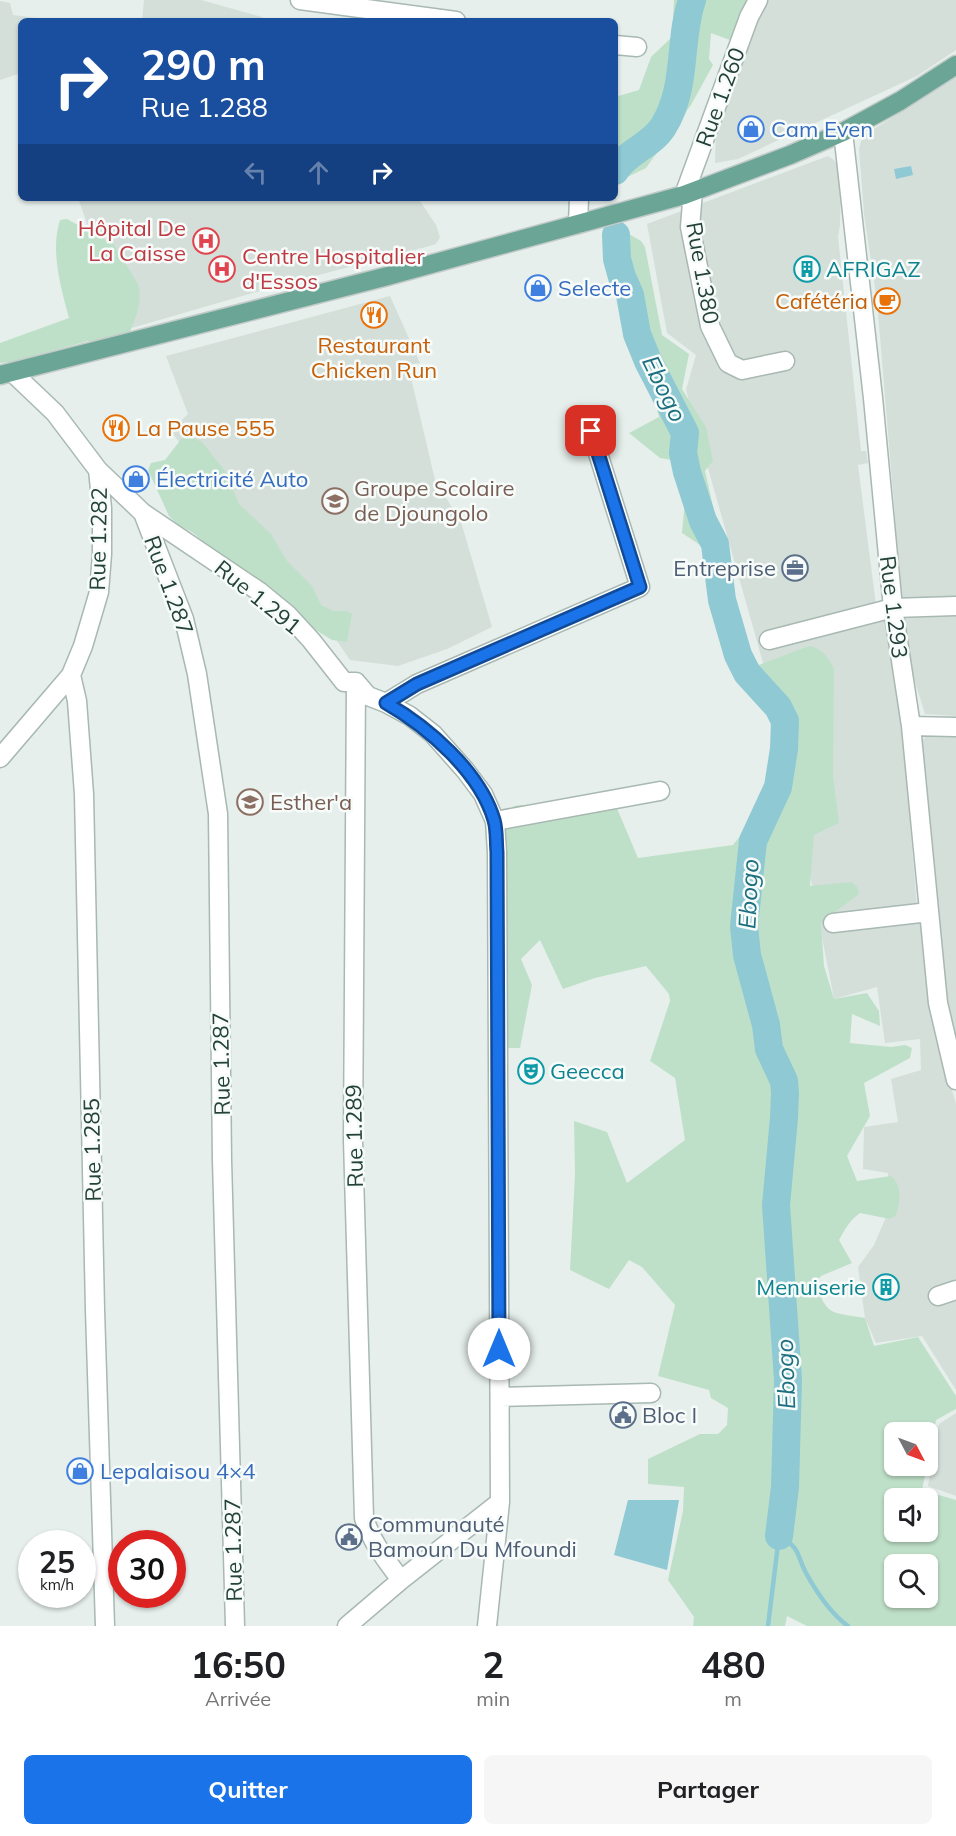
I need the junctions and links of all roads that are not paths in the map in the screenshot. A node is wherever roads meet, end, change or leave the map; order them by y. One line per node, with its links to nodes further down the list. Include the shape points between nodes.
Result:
1 (300, 0): 3 (street)
2 (758, 0): 9 (street, Rue 1.260)
3 (424, 8): 4 (street)
4 (449, 18)
5 (618, 45): 6 (street)
6 (637, 47)
7 (956, 65): 8 (main road)
8 (843, 132): 9 (main road); 18 (street, Rue 1.293)
9 (688, 193): 11 (main road); 12 (street, Rue 1.380, via 690,226 710,326 728,363 742,370)
10 (579, 201): 11 (street)
11 (578, 224): 13 (main road)
12 (785, 361)
13 (7, 374): 15 (street, via 55,413)
14 (591, 431): 22 (street, via 640,587 417,684)
15 (98, 470): 16 (street, Rue 1.291); 20 (street, Rue 1.282, via 102,508 99,592)
16 (143, 513): 21 (street, Rue 1.291, via 260,592 288,615 344,681); 38 (street, Rue 1.287, via 184,619 197,674 218,814 222,1160)
17 (956, 606): 18 (street)
18 (893, 608): 19 (street); 23 (street, Rue 1.293)
19 (768, 640)
20 (71, 675): 25 (street, Rue 1.282); 37 (street, Rue 1.285, via 77,701 84,794)
21 (356, 682): 22 (street, Rue 1.291, via 368,696); 36 (street, Rue 1.289, via 353,1140 364,1518 377,1549)
22 (386, 703): 27 (street, Rue 1.291, via 432,734 483,794)
23 (911, 726): 24 (street); 28 (street, Rue 1.293)
24 (956, 728)
25 (0, 758)
26 (660, 791): 27 (street)
27 (495, 821): 34 (street, Rue 1.291)
28 (929, 912): 29 (street); 30 (street, Rue 1.293, via 938,1003)
29 (833, 923)
30 (956, 1080)
31 (956, 1290): 32 (street)
32 (938, 1296)
33 (651, 1393): 34 (street)
34 (500, 1397): 35 (street, Rue 1.291)
35 (500, 1502): 36 (street); 40 (street, Rue 1.291)
36 (401, 1580): 39 (street)
37 (105, 1626)
38 (235, 1626)
39 (347, 1626)
40 (488, 1626)

